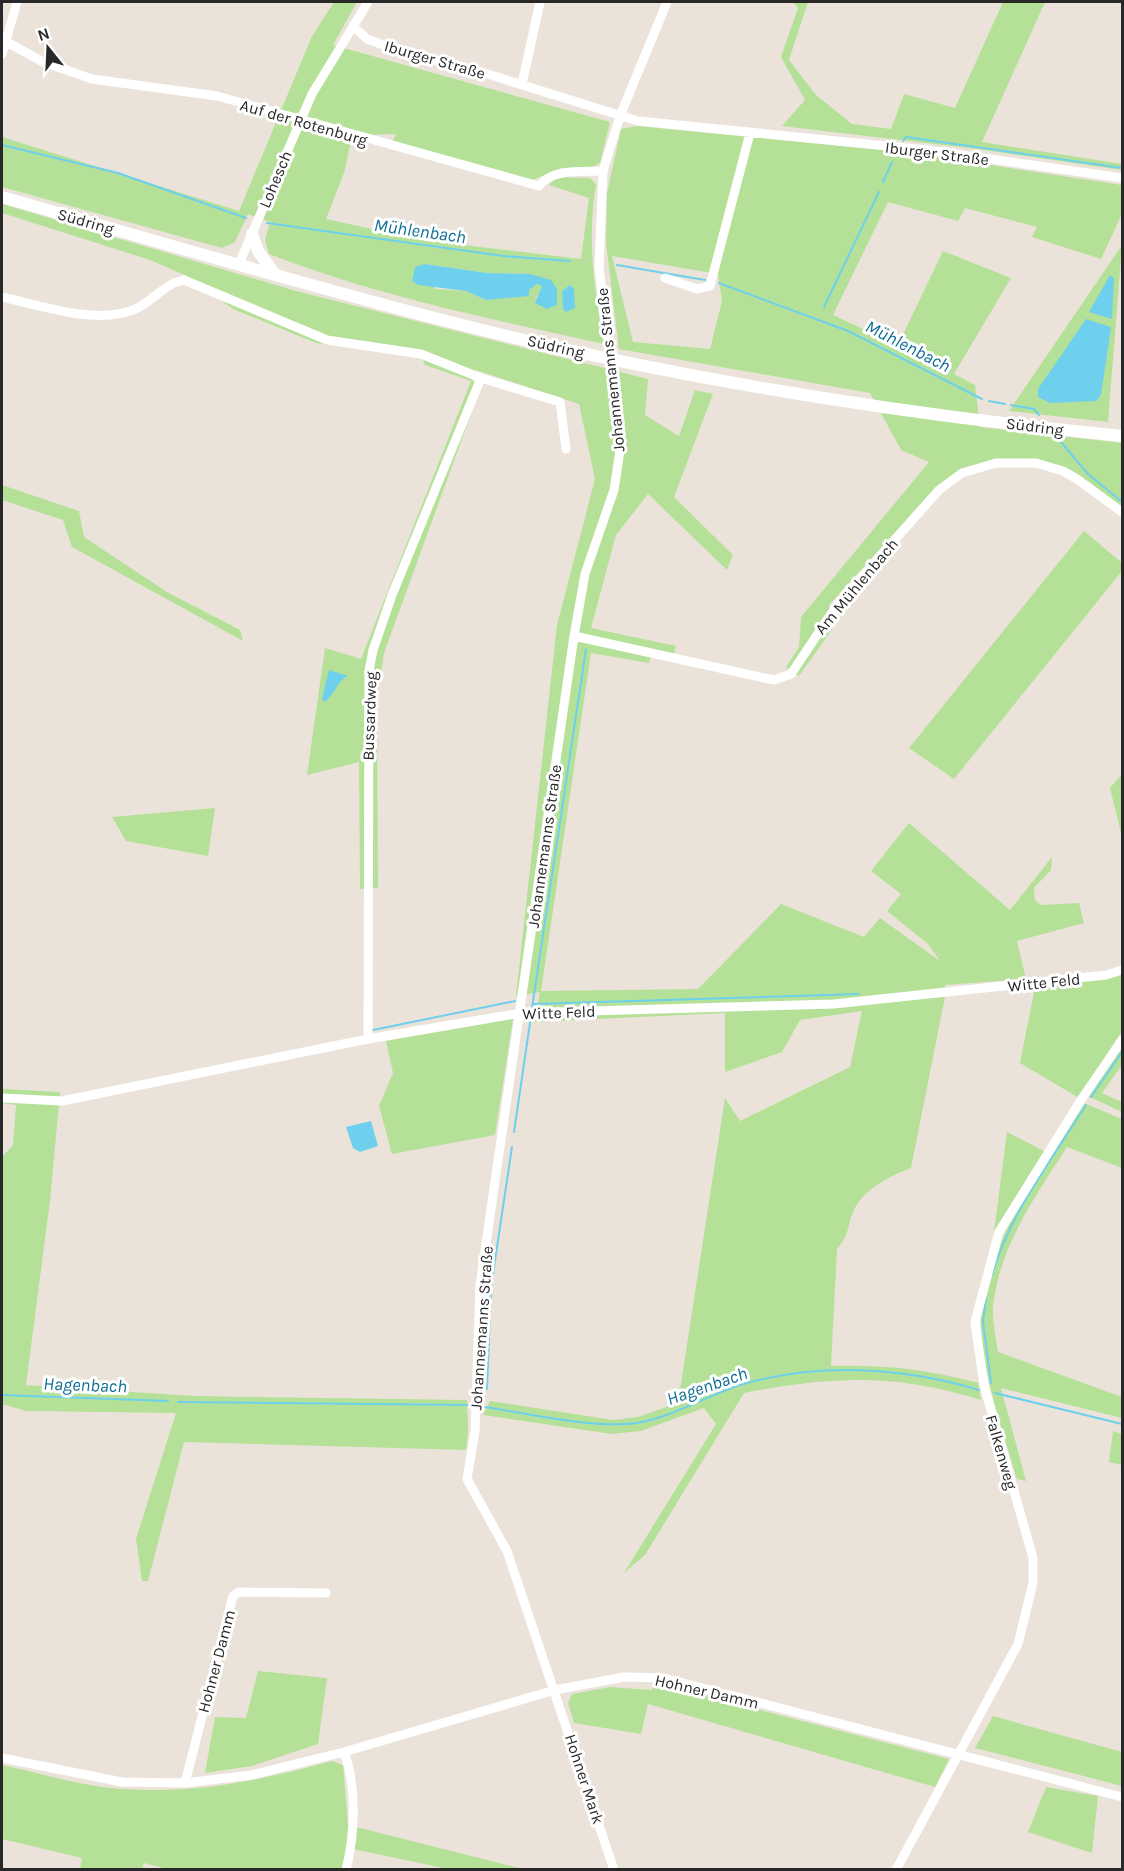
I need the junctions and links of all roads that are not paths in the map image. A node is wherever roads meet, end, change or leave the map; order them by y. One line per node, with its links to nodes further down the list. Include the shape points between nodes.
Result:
1 (16, 2): 6 (street)
2 (368, 2): 5 (street, Lohesch)
3 (540, 2): 8 (street)
4 (667, 2): 9 (street, Johannemanns Straße)
5 (353, 26): 8 (street, Iburger Straße, via 367,39 403,52); 10 (street, Lohesch, via 312,94)
6 (5, 33): 7 (street); 10 (street, Auf der Rotenburg, via 43,62 92,79 217,96)
7 (2, 54)
8 (522, 84): 9 (street, Iburger Straße)
9 (620, 116): 11 (street, Iburger Straße); 12 (street, Johannemanns Straße)
10 (300, 122): 12 (street, Auf der Rotenburg, via 539,186 556,173); 15 (street, Lohesch)
11 (750, 133): 13 (street, Iburger Straße, via 927,150); 18 (street, via 710,286 697,289)
12 (603, 171): 24 (street, Johannemanns Straße, via 599,268 621,444 604,523 585,574)
13 (1122, 178)
14 (2, 197): 16 (main road, Südring)
15 (252, 234): 16 (street, Lohesch); 17 (main road, via 258,251)
16 (239, 264): 17 (main road, Südring)
17 (274, 273): 21 (main road, Südring, via 447,321 750,385)
18 (665, 278)
19 (2, 297): 20 (street, via 108,315 142,306 169,283 184,280 327,340 421,354)
20 (481, 378): 22 (street, via 560,402); 27 (street, Bussardweg, via 392,595 369,671)
21 (1122, 436)
22 (566, 449)
23 (1122, 512): 24 (street, Am Mühlenbach, via 1077,479 1044,465 996,463 962,473 939,490 837,605 791,674 774,680)
24 (574, 636): 26 (street, Johannemanns Straße)
25 (1122, 970): 26 (street, Witte Feld, via 1106,975 834,1005)
26 (520, 1013): 27 (street, Witte Feld); 31 (street, Johannemanns Straße, via 480,1285 475,1431 467,1479 507,1551)
27 (368, 1039): 29 (street, Witte Feld, via 62,1101)
28 (1122, 1040): 33 (street, Falkenweg, via 999,1232 975,1322 984,1385 1033,1558 1033,1583 1018,1644)
29 (2, 1098)
30 (326, 1593): 35 (street, Hohner Damm, via 239,1592 233,1596)
31 (555, 1690): 32 (street, Hohner Damm); 33 (street, Hohner Damm, via 624,1677 664,1678); 38 (street, Hohner Mark)
32 (344, 1752): 35 (street, Hohner Damm, via 252,1775); 37 (street, via 352,1803 351,1851)
33 (958, 1755): 36 (street, Hohner Damm); 39 (street, Falkenweg)
34 (2, 1758): 35 (street, Hohner Damm, via 122,1782)
35 (185, 1783)
36 (1122, 1797)
37 (346, 1869)
38 (614, 1869)
39 (896, 1869)

